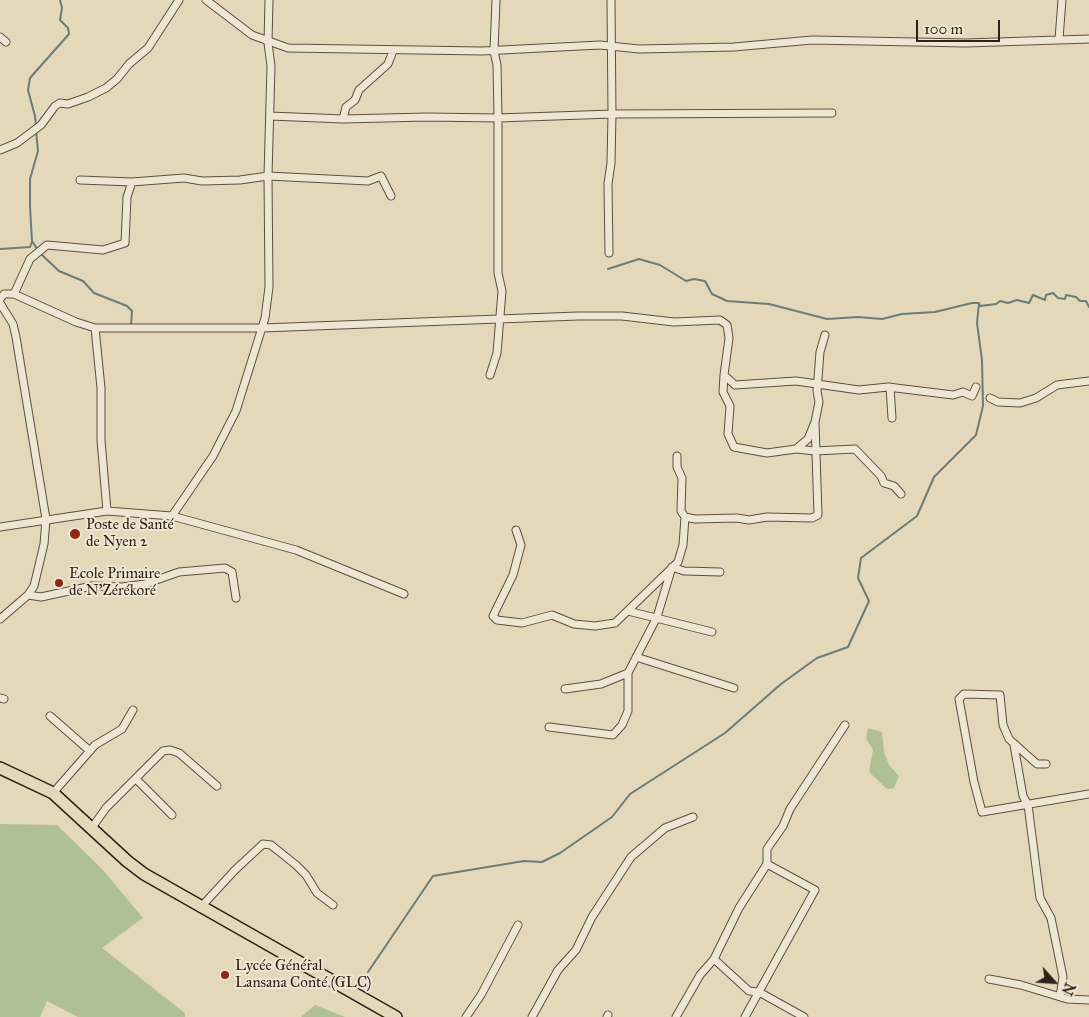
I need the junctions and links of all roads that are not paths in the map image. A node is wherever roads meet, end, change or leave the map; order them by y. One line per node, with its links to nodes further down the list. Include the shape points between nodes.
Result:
1 (179, 0): 18 (street, via 148,48 117,79 88,97 55,106 41,124 17,143)
2 (206, 0): 9 (street, via 239,26)
3 (269, 0): 9 (street)
4 (496, 0): 12 (street)
5 (611, 0): 10 (street)
6 (1062, 0): 7 (street)
7 (1060, 39): 8 (street); 10 (street, via 966,43 812,40 734,47)
8 (1089, 39)
9 (268, 43): 11 (street, via 288,48); 15 (street)
10 (610, 47): 12 (street); 14 (street)
11 (392, 51): 12 (street); 17 (street, via 388,64 359,90 355,100 346,107)
12 (494, 51): 16 (street)
13 (832, 113): 14 (street)
14 (612, 114): 16 (street); 23 (street)
15 (270, 116): 17 (street); 19 (street)
16 (498, 118): 17 (street); 27 (street)
17 (343, 119)
18 (0, 150)
19 (268, 176): 21 (street, via 240,180 184,178); 22 (street, via 368,181 381,176); 29 (street, via 269,287)
20 (80, 180): 21 (street)
21 (132, 182): 24 (street, via 127,197 125,243 103,250 47,245 30,259)
22 (391, 196)
23 (609, 253)
24 (14, 294): 25 (street, via 4,294); 28 (street)
25 (0, 299)
26 (0, 303): 47 (street, via 13,324 16,337)
27 (501, 318): 29 (street); 31 (street, via 497,353); 32 (street, via 604,316 674,322 720,320 727,325 729,338)
28 (95, 328): 29 (street); 44 (street)
29 (262, 328): 45 (street, via 236,411 212,456)
30 (825, 335): 34 (street)
31 (490, 375)
32 (724, 375): 34 (street, via 736,385 796,381); 40 (street, via 723,392 730,406 728,434 734,447 767,453)
33 (1089, 381): 37 (street, via 1057,385 1036,398 1020,403 998,402)
34 (817, 384): 35 (street, via 859,390); 39 (street, via 819,402)
35 (890, 387): 36 (street, via 945,394 963,392 972,396); 38 (street)
36 (976, 387)
37 (990, 398)
38 (892, 418)
39 (815, 422): 40 (street, via 808,439); 41 (street)
40 (796, 449): 41 (street)
41 (815, 451): 43 (street, via 855,449 881,476 884,484 894,486); 46 (street, via 818,515 812,518 767,516 748,520)
42 (677, 456): 46 (street, via 682,478 681,511)
43 (901, 494)
44 (107, 511): 45 (street); 47 (street)
45 (172, 516): 52 (street, via 296,550)
46 (685, 517): 50 (street, via 683,545 678,562)
47 (46, 519): 48 (street); 53 (street, via 44,544 34,586)
48 (0, 527)
49 (516, 530): 55 (street, via 521,545 513,575 493,616 497,620 522,623 552,616 574,624 595,626 616,623)
50 (672, 567): 51 (street, via 684,571); 55 (street); 56 (street)
51 (720, 572)
52 (404, 594)
53 (28, 595): 54 (street, via 41,597 92,586 145,584 179,572 224,568 232,572); 57 (street)
54 (236, 598)
55 (628, 611): 56 (street)
56 (657, 617): 58 (street); 59 (street)
57 (0, 619)
58 (712, 632)
59 (636, 657): 60 (street); 62 (street)
60 (628, 673): 61 (street, via 601,684); 66 (street, via 628,711 613,735)
61 (565, 688)
62 (734, 688)
63 (133, 710): 68 (street, via 122,729 95,745)
64 (50, 716): 68 (street)
65 (845, 725): 79 (street, via 767,850)
66 (549, 727)
67 (1014, 744): 69 (street, via 1037,764); 75 (street, via 1022,796); 75 (street, via 1008,740 1003,725 1000,695 964,694 959,699 982,812)
68 (90, 752): 73 (street)
69 (1046, 764)
70 (0, 768): 73 (highway)
71 (136, 779): 72 (street, via 163,751 170,750 179,753); 76 (street); 78 (street, via 106,808)
72 (216, 786)
73 (53, 793): 78 (highway)
74 (1089, 794): 75 (street)
75 (1028, 805): 86 (street, via 1040,898 1051,918 1063,977)
76 (172, 815)
77 (693, 817): 90 (street, via 665,828 631,857 592,917 576,950 558,970)
78 (91, 829): 81 (highway, via 144,874)
79 (768, 864): 83 (street, via 739,908); 85 (street, via 815,890)
80 (333, 905): 81 (street, via 317,893 296,865 271,845 263,844)
81 (200, 908): 88 (highway)
82 (518, 925): 89 (street)
83 (714, 959): 85 (street, via 749,991); 91 (street, via 700,975)
84 (989, 979): 86 (street)
85 (759, 992): 92 (street); 93 (street)
86 (1060, 996): 87 (street)
87 (1089, 1000)
88 (396, 1017)
89 (466, 1017)
90 (532, 1017)
91 (676, 1017)
92 (745, 1017)
93 (804, 1017)

